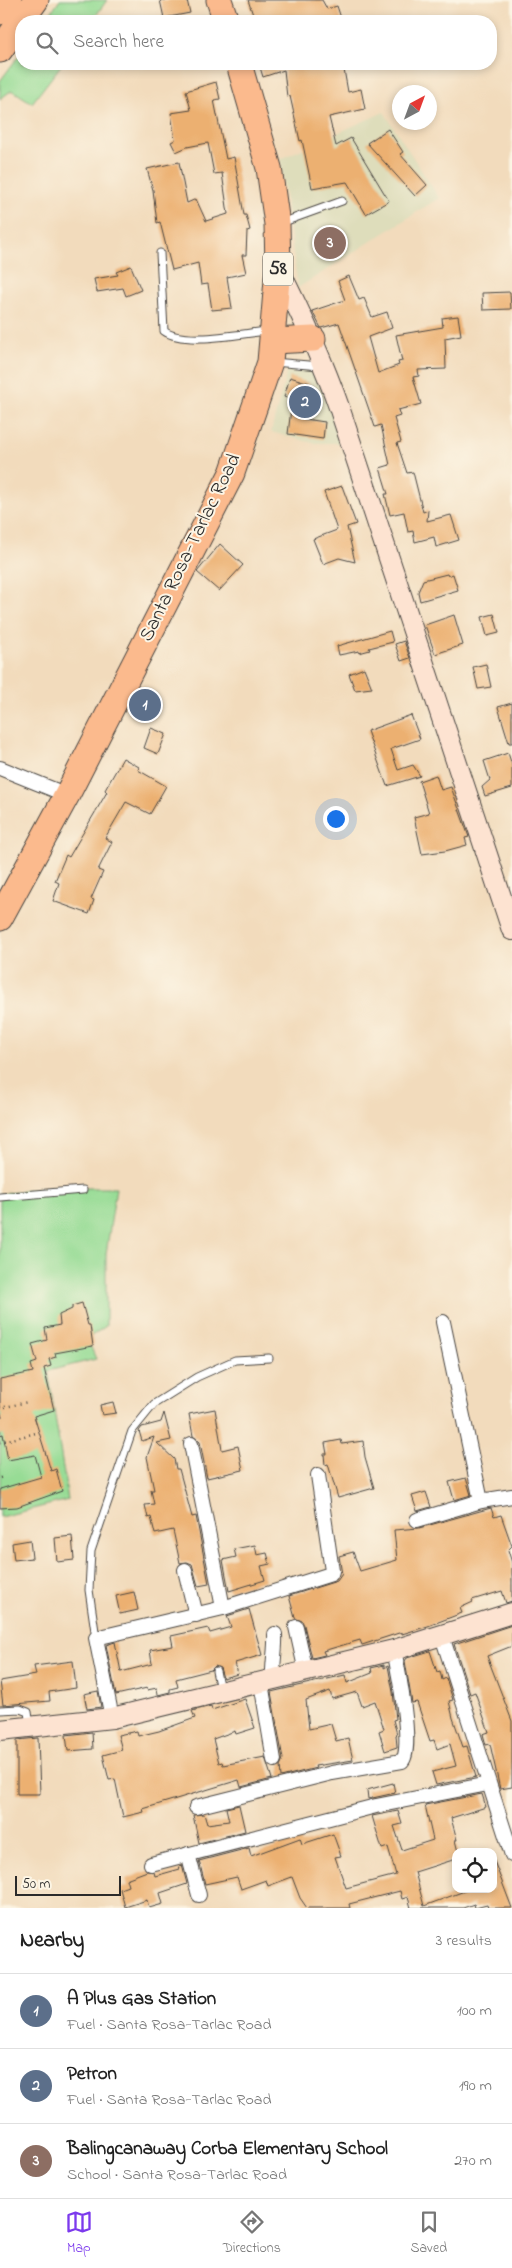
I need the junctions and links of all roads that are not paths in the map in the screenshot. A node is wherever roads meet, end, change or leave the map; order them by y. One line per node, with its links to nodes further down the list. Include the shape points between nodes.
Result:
1 (9, 0): 4 (highway)
2 (36, 0): 5 (highway)
3 (219, 0): 6 (highway)
4 (0, 12)
5 (25, 15)
6 (224, 15)
7 (15, 29): 8 (highway)
8 (0, 50)
9 (241, 70): 11 (highway, Santa Rosa-Tarlac Road / 58, via 269,168)
10 (342, 201): 11 (lane)
11 (277, 224): 13 (highway, Santa Rosa-Tarlac Road / 58)
12 (160, 253): 15 (lane, via 164,330 170,335)
13 (278, 268): 14 (street); 15 (highway, Santa Rosa-Tarlac Road / 58)
14 (313, 340): 15 (highway); 16 (street)
15 (272, 345): 16 (lane); 18 (highway, Santa Rosa-Tarlac Road / 58, via 232,473)
16 (325, 367): 20 (street)
17 (0, 768): 18 (street)
18 (67, 795): 19 (highway, Santa Rosa-Tarlac Road / 58)
19 (0, 918)
20 (512, 930)
21 (83, 1190): 22 (lane)
22 (0, 1197)
23 (443, 1322): 28 (street)
24 (269, 1358): 37 (lane, via 235,1360 197,1377 154,1404 132,1431 91,1551 89,1590)
25 (191, 1444): 31 (street)
26 (318, 1475): 31 (street, via 331,1574)
27 (512, 1496): 28 (street)
28 (480, 1501): 29 (street)
29 (417, 1520)
30 (185, 1570): 33 (street)
31 (223, 1608): 33 (street)
32 (512, 1613): 36 (street)
33 (196, 1615): 37 (street)
34 (296, 1627): 40 (street)
35 (275, 1634): 41 (street, via 276,1650)
36 (442, 1636): 38 (street); 48 (street)
37 (96, 1638): 44 (street)
38 (394, 1650): 40 (street); 49 (street, via 405,1724 407,1754 402,1762 332,1773)
39 (216, 1671): 42 (lane)
40 (306, 1672): 41 (street)
41 (267, 1681): 42 (street); 47 (street)
42 (221, 1692): 44 (street)
43 (0, 1710): 45 (lane, via 24,1709 29,1716)
44 (112, 1718): 45 (street)
45 (30, 1727): 46 (street)
46 (0, 1730)
47 (274, 1760)
48 (488, 1784): 50 (street, via 376,1806); 51 (street)
49 (196, 1807)
50 (188, 1854): 52 (street); 53 (street)
51 (512, 1855)
52 (151, 1864)
53 (199, 1895)

